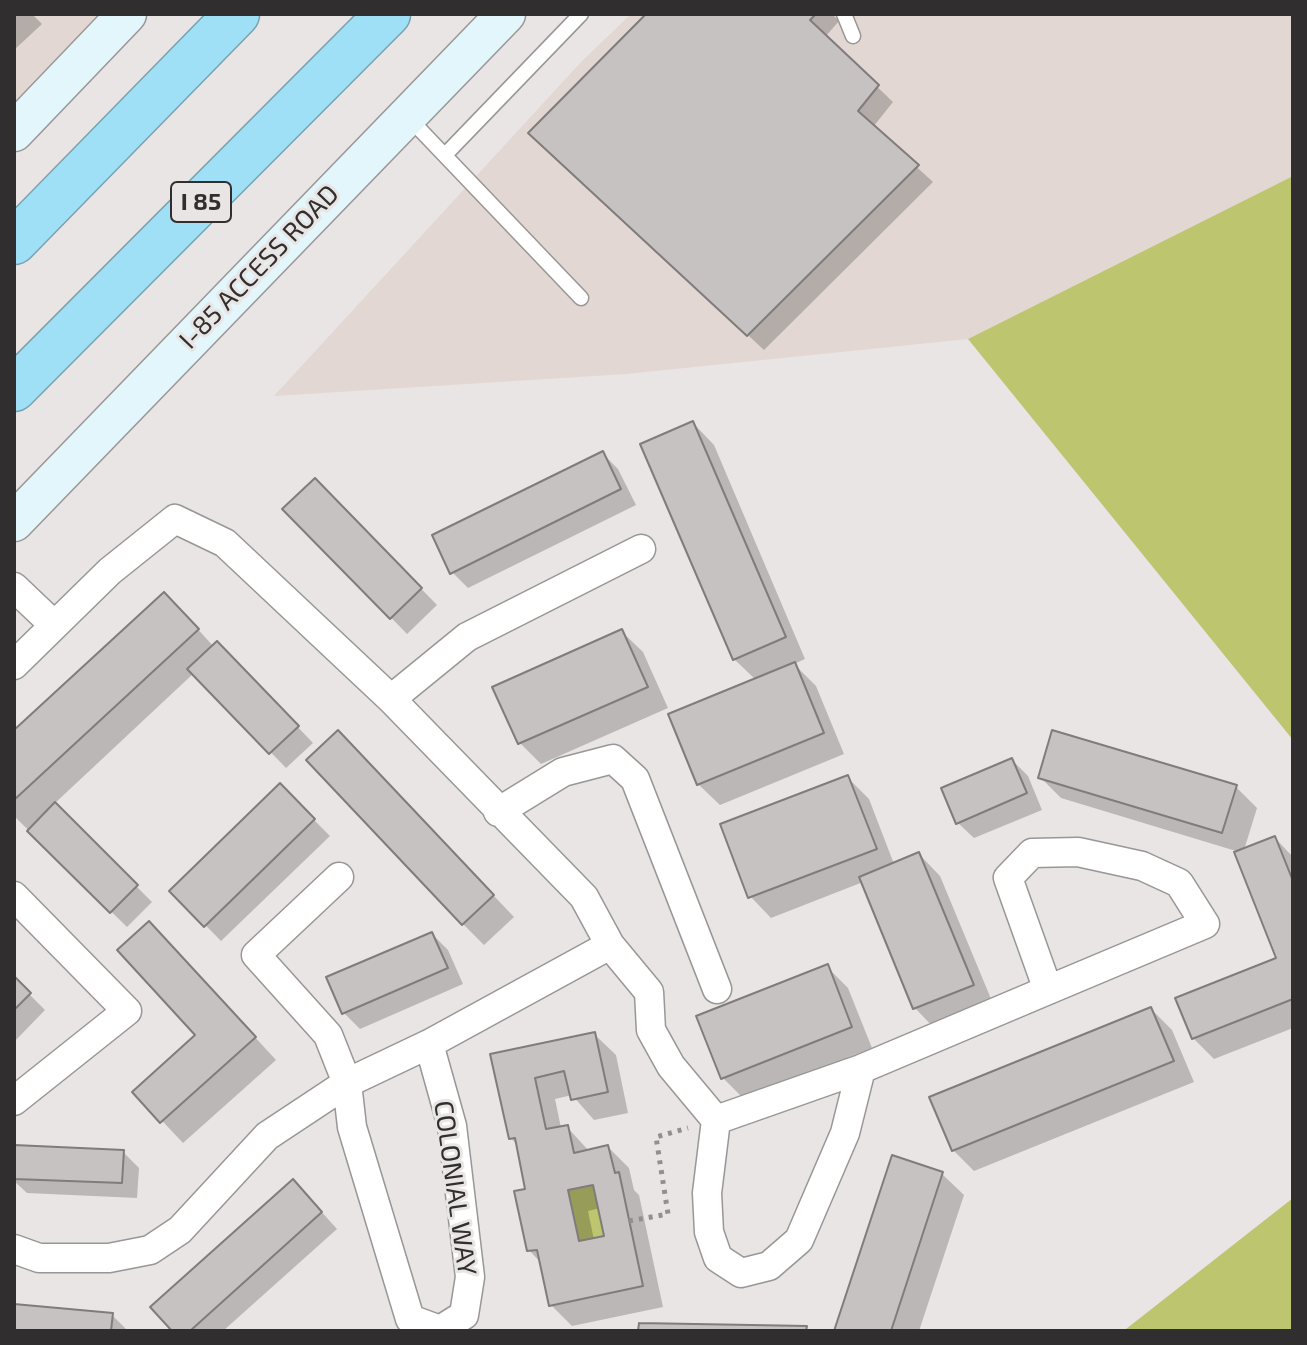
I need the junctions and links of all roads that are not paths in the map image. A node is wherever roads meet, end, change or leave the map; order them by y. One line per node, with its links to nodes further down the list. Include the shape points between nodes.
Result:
1 (127, 14): 9 (main road)
2 (237, 14): 11 (highway)
3 (388, 14): 13 (highway, I 85)
4 (506, 14): 8 (main road, I-85 ACCESS ROAD)
5 (581, 14): 10 (lane)
6 (844, 14): 7 (lane)
7 (853, 36)
8 (407, 116): 10 (lane); 14 (main road, I-85 ACCESS ROAD)
9 (14, 132)
10 (445, 155): 12 (lane)
11 (14, 242)
12 (581, 298)
13 (14, 389)
14 (14, 522)
15 (641, 549): 19 (street, via 467,637)
16 (14, 587): 17 (street)
17 (54, 625): 18 (street); 19 (street, via 175,519 225,543)
18 (14, 665)
19 (391, 699): 20 (street)
20 (498, 812): 23 (street, via 584,897); 24 (street, via 563,772 613,759 635,779)
21 (339, 877): 28 (street, COLONIAL WAY, via 256,955 328,1035)
22 (14, 896): 29 (street, via 127,1011)
23 (610, 945): 26 (street); 30 (street, via 649,992 651,1030 671,1066)
24 (717, 989)
25 (1048, 990): 25 (street, via 1008,878 1032,853 1078,852 1142,866 1179,883 1205,924); 27 (street)
26 (429, 1044): 28 (street); 28 (street, COLONIAL WAY, via 452,1126 470,1277 464,1315 440,1330 410,1319 352,1127)
27 (861, 1069): 30 (street); 30 (street, via 845,1133 799,1240 769,1266 741,1273 718,1258 709,1232 707,1193)
28 (347, 1083): 31 (street, via 267,1136 180,1230 150,1250 109,1258 39,1258)
29 (14, 1101)
30 (716, 1120)
31 (14, 1249)

